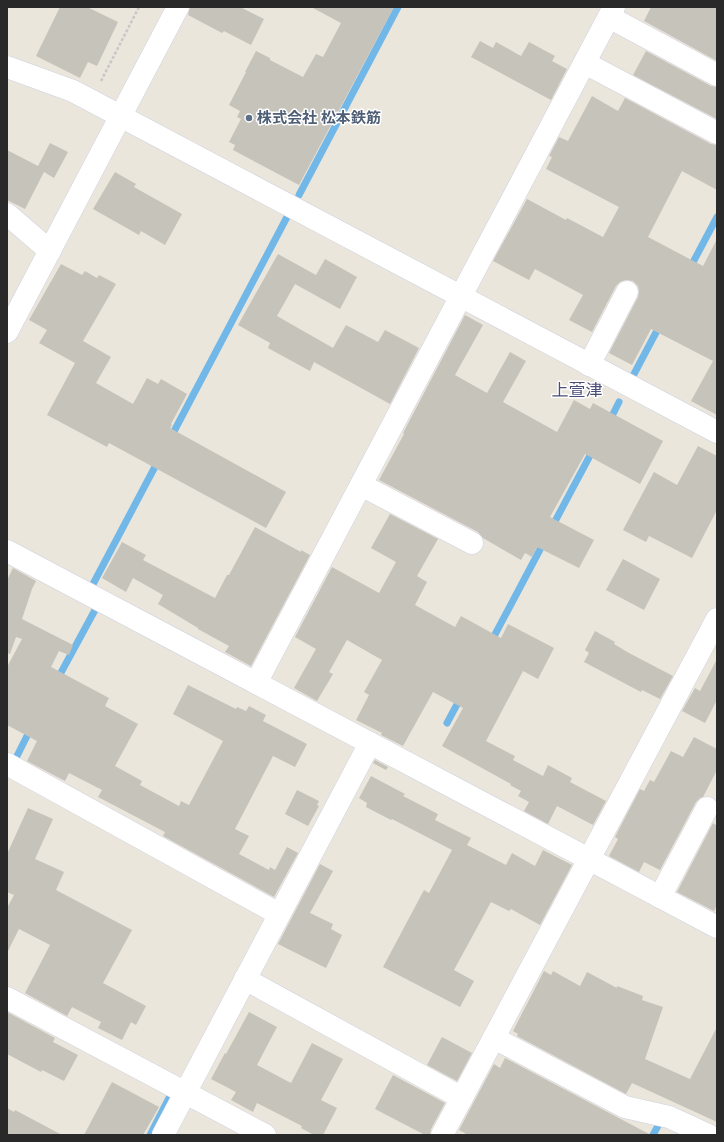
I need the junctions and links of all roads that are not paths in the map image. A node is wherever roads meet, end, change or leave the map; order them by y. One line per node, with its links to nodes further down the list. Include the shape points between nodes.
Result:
1 (178, 7): 6 (street)
2 (611, 12): 3 (street); 5 (street)
3 (584, 62): 7 (street); 11 (street)
4 (7, 67): 6 (street, via 73,91)
5 (717, 75)
6 (120, 117): 9 (street); 11 (street)
7 (717, 133)
8 (7, 214): 9 (street)
9 (50, 252): 12 (street)
10 (627, 292): 13 (street)
11 (460, 297): 13 (street); 15 (street)
12 (7, 332)
13 (588, 364): 14 (street)
14 (717, 432)
15 (361, 484): 16 (street); 19 (street)
16 (472, 543)
17 (7, 551): 19 (street)
18 (717, 618): 23 (street)
19 (256, 683): 20 (street)
20 (370, 743): 23 (street); 25 (street)
21 (7, 764): 25 (street)
22 (707, 808): 24 (street)
23 (589, 859): 24 (street); 29 (street)
24 (660, 897): 26 (street)
25 (279, 914): 27 (street)
26 (717, 927)
27 (245, 979): 30 (street); 31 (street)
28 (7, 998): 30 (street)
29 (494, 1038): 31 (street); 35 (street, via 626,1107 669,1117)
30 (185, 1093): 32 (street); 33 (street)
31 (462, 1098): 34 (street)
32 (163, 1135)
33 (264, 1135)
34 (442, 1135)
35 (708, 1135)

